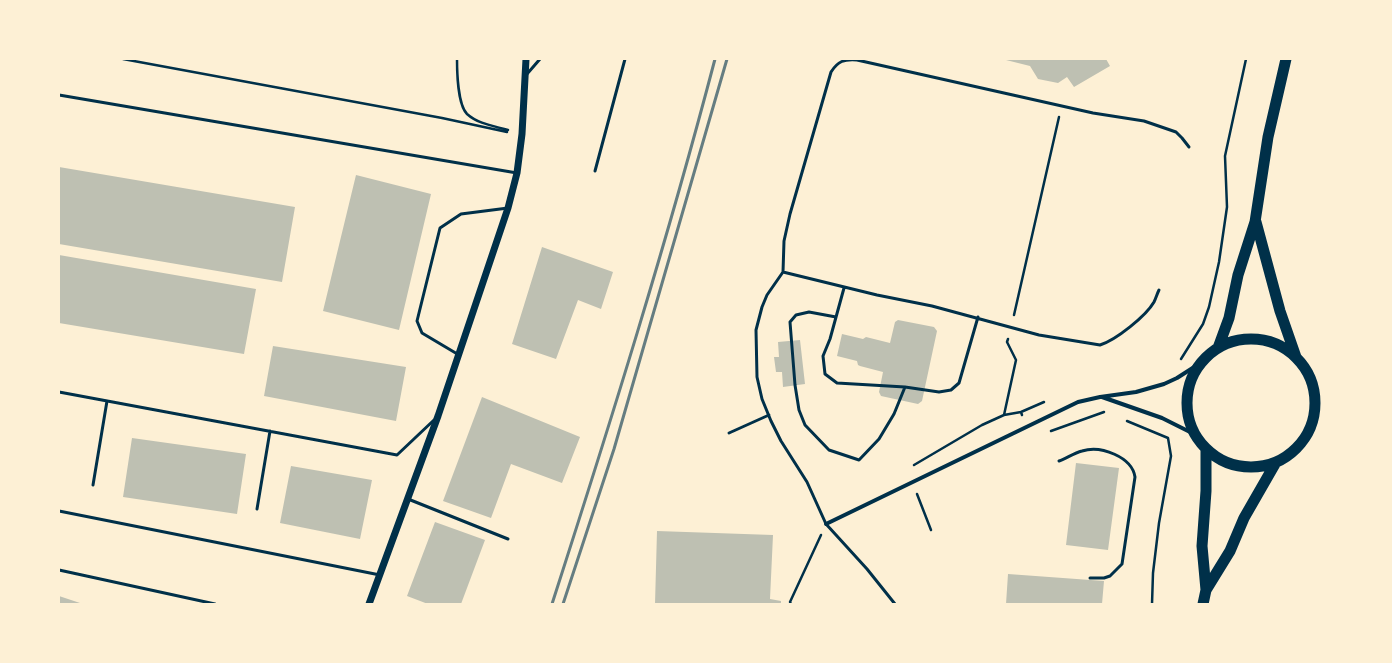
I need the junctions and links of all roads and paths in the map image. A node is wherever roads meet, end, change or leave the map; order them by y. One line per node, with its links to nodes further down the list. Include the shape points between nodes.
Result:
1 (123, 59): 12 (path)
2 (457, 59): 12 (path, via 458,92 466,113 479,122)
3 (526, 59): 9 (street)
4 (540, 59): 9 (lane)
5 (625, 59): 14 (lane)
6 (1246, 59): 27 (path, via 1225,156 1228,207 1219,262 1203,324)
7 (1286, 59): 17 (highway, via 1268,137)
8 (842, 60): 11 (lane, via 857,60); 18 (lane, via 831,72 790,214 784,241)
9 (526, 75): 12 (street)
10 (59, 95): 15 (lane)
11 (1062, 105): 13 (lane, via 1093,113 1144,120 1176,132); 23 (path)
12 (522, 134): 15 (street)
13 (1189, 146)
14 (595, 171)
15 (517, 173): 16 (street)
16 (508, 208): 25 (street); 25 (lane, via 461,214 440,228 417,321 422,333)
17 (1255, 222): 24 (highway, via 1238,275 1229,318); 26 (highway)
18 (783, 272): 19 (lane); 34 (lane, via 767,295 756,330 757,377)
19 (844, 288): 21 (lane); 22 (lane)
20 (1159, 290): 23 (lane, via 1153,303 1141,317 1109,342 1100,345)
21 (836, 317): 29 (lane, via 823,356 825,374 837,383); 29 (lane, via 809,312 796,315 790,322 799,410 805,425 829,450 859,460 879,439 894,414)
22 (978, 318): 23 (lane); 29 (lane, via 959,383 951,390 939,392)
23 (1012, 328): 35 (path, via 1007,342 1016,360)
24 (1218, 348): 26 (highway, via 1230,342 1259,340 1272,343); 28 (highway)
25 (459, 355): 36 (street)
26 (1296, 357): 47 (highway, via 1310,376 1314,387 1314,416 1303,442 1286,458)
27 (1181, 360)
28 (1202, 362): 31 (street, via 1164,384 1136,392); 43 (highway, via 1194,372 1187,396 1189,422)
29 (904, 387)
30 (59, 392): 32 (lane)
31 (1100, 396): 37 (street); 39 (street, via 1078,402)
32 (108, 401): 40 (lane); 49 (lane)
33 (1111, 414): 42 (path, via 1104,412)
34 (769, 415): 41 (lane); 53 (lane, via 807,482)
35 (1004, 415): 39 (path, via 1021,412); 48 (path, via 909,468)
36 (438, 416): 40 (lane, via 397,455); 50 (street)
37 (1162, 418): 43 (street); 44 (path)
38 (1125, 420): 44 (path)
39 (1026, 426): 48 (street)
40 (270, 431): 51 (lane)
41 (729, 433)
42 (1047, 433)
43 (1194, 434): 45 (highway)
44 (1168, 438): 64 (path, via 1171,456 1158,530)
45 (1206, 449): 47 (highway, via 1221,460 1238,467 1257,468); 59 (highway, via 1202,546)
46 (1059, 461): 58 (lane, via 1082,451 1103,451 1117,455 1134,471 1122,564 1110,576)
47 (1275, 464): 59 (highway, via 1244,518 1230,551)
48 (911, 483): 53 (street); 54 (path)
49 (93, 485)
50 (408, 499): 55 (lane); 57 (street)
51 (257, 509)
52 (59, 511): 57 (lane)
53 (826, 524): 62 (path); 63 (lane)
54 (931, 530)
55 (508, 539)
56 (59, 570): 60 (lane)
57 (380, 575): 61 (street)
58 (1090, 578)
59 (1206, 590): 65 (highway)
60 (215, 604)
61 (369, 604)
62 (791, 604)
63 (895, 604)
64 (1152, 604)
65 (1203, 604)

